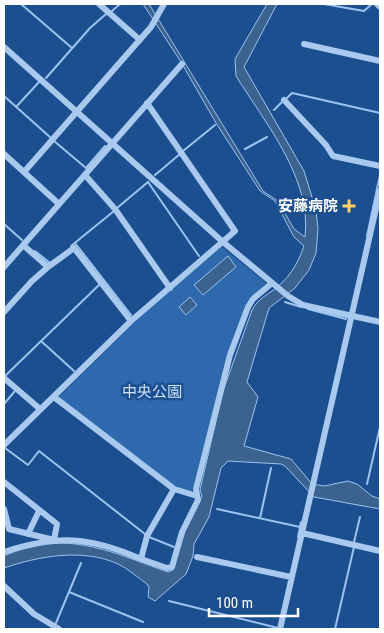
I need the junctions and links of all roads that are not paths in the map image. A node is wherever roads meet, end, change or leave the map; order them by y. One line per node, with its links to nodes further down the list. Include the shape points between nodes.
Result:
1 (99, 4): 5 (street)
2 (164, 4): 5 (street)
3 (377, 4): 4 (street)
4 (380, 7)
5 (140, 40): 12 (street)
6 (304, 44): 8 (street)
7 (4, 47): 12 (street)
8 (380, 60)
9 (182, 64): 11 (street)
10 (284, 100): 15 (street, via 333,156)
11 (147, 103): 13 (street); 20 (street, via 235,231)
12 (77, 111): 13 (street); 16 (street)
13 (112, 143): 17 (street); 20 (street)
14 (4, 154): 16 (street)
15 (380, 166)
16 (24, 172): 19 (street)
17 (85, 174): 19 (street); 25 (street, via 115,209)
18 (380, 192): 27 (street)
19 (59, 204): 21 (street)
20 (223, 242): 24 (street); 25 (street)
21 (23, 244): 22 (street); 23 (street)
22 (4, 267)
23 (48, 267): 26 (street); 28 (street, via 74,248)
24 (274, 285): 27 (street, via 303,305); 36 (street, via 253,299 230,355 210,428)
25 (170, 288): 28 (street)
26 (4, 312)
27 (350, 315): 29 (street); 40 (street)
28 (131, 321): 31 (street)
29 (380, 322)
30 (4, 378): 32 (street)
31 (54, 397): 32 (street); 35 (street)
32 (40, 409): 33 (street)
33 (4, 445)
34 (4, 482): 38 (street)
35 (174, 489): 36 (street); 46 (street, via 147,536)
36 (197, 496): 46 (street, via 172,567)
37 (4, 509): 39 (street)
38 (39, 511): 41 (street); 42 (street, via 57,524)
39 (7, 530): 41 (street)
40 (302, 533): 43 (street); 47 (street)
41 (28, 534): 42 (street)
42 (54, 540): 44 (street); 46 (street, via 103,544)
43 (380, 551)
44 (4, 552)
45 (197, 557): 47 (street)
46 (140, 559)
47 (291, 577): 50 (street)
48 (4, 586): 49 (street, via 34,614)
49 (59, 629)
50 (280, 629)

